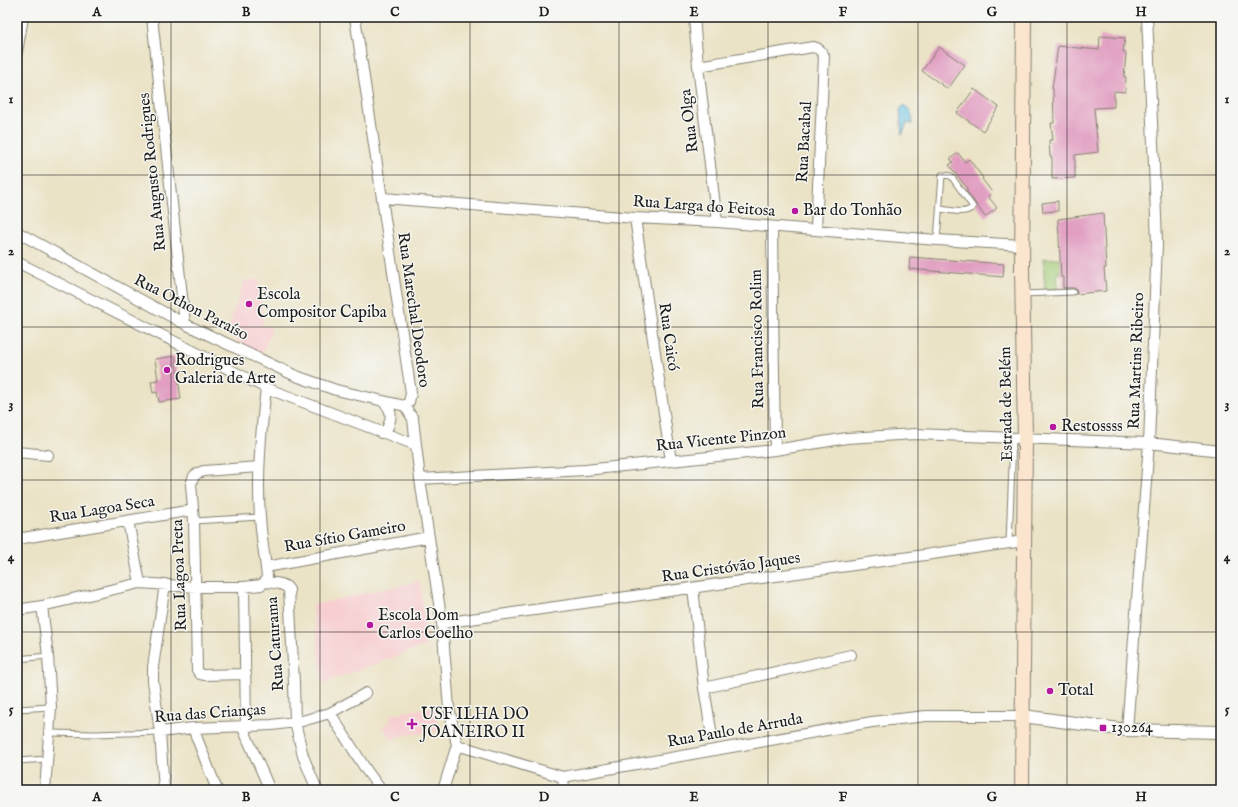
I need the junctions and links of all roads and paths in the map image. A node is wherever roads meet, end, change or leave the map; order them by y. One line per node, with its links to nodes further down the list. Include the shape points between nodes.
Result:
1 (23, 17): 7 (street)
2 (152, 17): 21 (street, Rua Augusto Rodrigues)
3 (355, 17): 9 (street, Rua Marechal Deodoro)
4 (694, 17): 8 (street, Rua Olga)
5 (1024, 17): 17 (main road, Estrada de Belém)
6 (1146, 17): 27 (street, Rua Martins Ribeiro, via 1157,243)
7 (17, 52)
8 (698, 66): 12 (street, Rua Olga); 14 (street, Rua Bacabal, via 813,47 818,48 824,56)
9 (383, 198): 11 (street, Rua Larga do Feitosa); 24 (street, Rua Marechal Deodoro, via 411,393)
10 (940, 209): 10 (lane, via 942,175 951,176 973,207 964,212); 16 (lane)
11 (635, 218): 12 (street, Rua Larga do Feitosa); 33 (street, Rua Caicó)
12 (717, 222): 13 (street, Rua Larga do Feitosa)
13 (772, 227): 14 (street, Rua Larga do Feitosa); 29 (street, Rua Francisco Rolim)
14 (816, 230): 16 (street, Rua Larga do Feitosa)
15 (17, 232): 21 (street, Rua Othon Paraíso)
16 (937, 240): 17 (street, Rua Larga do Feitosa)
17 (1023, 245): 20 (main road, Estrada de Belém)
18 (17, 262): 22 (street)
19 (1073, 292): 20 (lane)
20 (1023, 294): 26 (main road, Estrada de Belém)
21 (185, 324): 23 (street, Rua Othon Paraíso, via 296,376 336,390)
22 (266, 388): 25 (street); 34 (street)
23 (382, 401): 24 (street, Rua Othon Paraíso); 25 (street, via 389,409 391,418 387,430)
24 (405, 406): 28 (street, Rua Marechal Deodoro, via 413,419)
25 (381, 433): 28 (street)
26 (1019, 438): 27 (street, Rua Vicente Pinzon); 29 (street, Rua Vicente Pinzon, via 915,434 847,438); 42 (main road, Estrada de Belém); 43 (lane)
27 (1149, 443): 30 (street, Rua Vicente Pinzon); 67 (street, Rua Martins Ribeiro)
28 (416, 445): 35 (street, Rua Marechal Deodoro)
29 (775, 450): 33 (street, Rua Vicente Pinzon)
30 (1221, 451)
31 (17, 452): 32 (street)
32 (48, 455)
33 (671, 461): 35 (street, Rua Vicente Pinzon, via 585,470)
34 (259, 467): 36 (street, Rua Lagoa Preta, via 204,470 198,473 191,484); 37 (street)
35 (420, 479): 40 (street, Rua Marechal Deodoro)
36 (193, 510): 38 (street, Rua Lagoa Seca); 39 (street, Rua Lagoa Preta)
37 (260, 517): 39 (lane); 44 (street)
38 (128, 521): 41 (street, Rua Lagoa Seca); 46 (street)
39 (194, 521): 48 (street, Rua Lagoa Preta)
40 (429, 537): 44 (street, Rua Sítio Gameiro); 53 (street, Rua Marechal Deodoro)
41 (17, 539)
42 (1024, 541): 43 (street, Rua Cristóvão Jaques); 63 (main road, Estrada de Belém)
43 (1009, 543): 50 (street, Rua Cristóvão Jaques)
44 (266, 567): 45 (street)
45 (265, 582): 49 (street); 64 (street, Rua Caturama, via 283,584 289,590)
46 (140, 583): 47 (street); 51 (street)
47 (165, 584): 48 (street); 68 (street, via 153,666)
48 (196, 587): 49 (street); 57 (street, Rua Lagoa Preta, via 197,670 204,675)
49 (244, 587): 57 (street, Rua Caturama)
50 (693, 588): 53 (street, Rua Cristóvão Jaques); 58 (street)
51 (42, 606): 52 (street); 54 (street)
52 (17, 610)
53 (442, 624): 72 (street, Rua Marechal Deodoro, via 449,708)
54 (48, 656): 56 (lane); 60 (street)
55 (851, 656): 58 (street)
56 (17, 659)
57 (246, 674): 65 (street, Rua Caturama)
58 (704, 688): 71 (street)
59 (366, 693): 62 (street, Rua das Crianças)
60 (51, 708): 61 (lane); 70 (street)
61 (17, 709)
62 (330, 713): 64 (street, Rua das Crianças); 81 (street)
63 (1023, 716): 67 (street); 75 (street, Rua Paulo de Arruda, via 926,716 872,722); 84 (main road, Estrada de Belém)
64 (295, 722): 65 (street, Rua das Crianças); 80 (street, Rua Caturama, via 303,756)
65 (244, 726): 66 (street, Rua das Crianças); 79 (street, Rua Caturama)
66 (193, 728): 68 (street, Rua das Crianças); 78 (street)
67 (1127, 730): 69 (street)
68 (160, 732): 70 (lane, Rua das Crianças); 77 (street)
69 (1221, 732)
70 (50, 733): 73 (street)
71 (712, 736)
72 (457, 745): 75 (street, Rua Paulo de Arruda); 82 (street)
73 (48, 759): 74 (lane); 76 (street)
74 (17, 761)
75 (563, 777): 83 (street)
76 (45, 790)
77 (164, 790)
78 (217, 790)
79 (270, 790)
80 (317, 790)
81 (380, 790)
82 (443, 790)
83 (564, 790)
84 (1022, 790)

